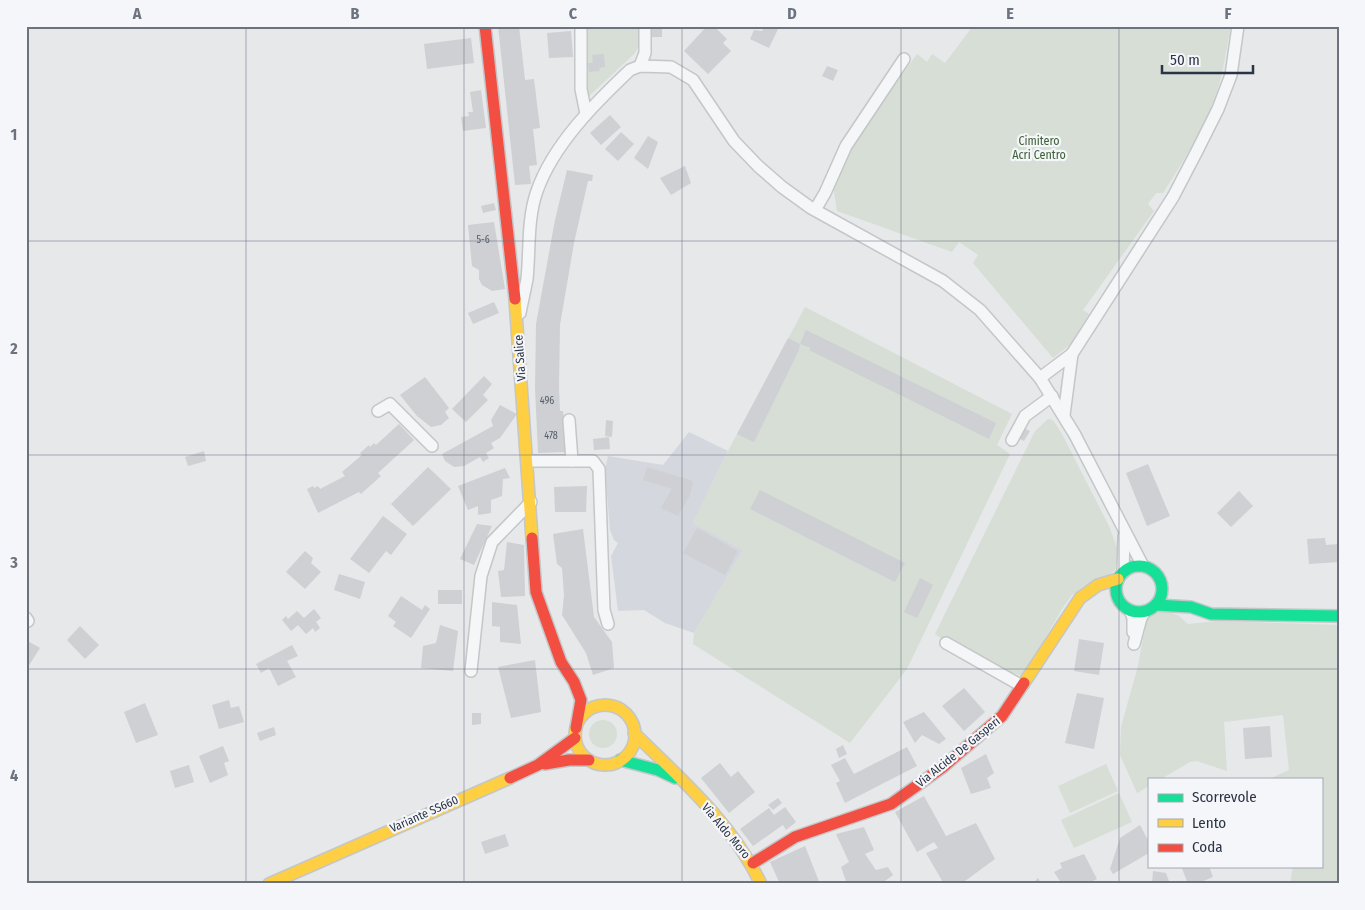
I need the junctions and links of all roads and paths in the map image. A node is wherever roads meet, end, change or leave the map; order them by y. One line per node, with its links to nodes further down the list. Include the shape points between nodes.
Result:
1 (484, 26): 9 (main road, Via Salice)
2 (581, 26): 7 (street, via 581,90)
3 (645, 26): 6 (street, via 645,54)
4 (1238, 26): 10 (street, via 1230,75 1218,109 1197,151 1172,197)
5 (904, 59): 8 (street, via 846,146)
6 (640, 66): 7 (street, via 630,70); 8 (street, via 671,67 692,80 734,141 758,166)
7 (586, 114): 9 (street, via 550,166 537,192)
8 (815, 210): 11 (street, via 943,281 980,310)
9 (518, 324): 19 (main road, Via Salice)
10 (1072, 354): 11 (street); 14 (street)
11 (1040, 378): 12 (street)
12 (1052, 396): 14 (street); 16 (street, via 1025,416)
13 (378, 411): 17 (street, via 390,404)
14 (1064, 415): 21 (street)
15 (569, 420): 18 (street)
16 (1012, 440)
17 (432, 446)
18 (572, 460): 19 (street); 31 (street, via 593,461 600,469 604,610)
19 (528, 461): 20 (main road, Via Salice)
20 (531, 502): 33 (street, via 492,542 481,576); 34 (main road, Via Salice, via 536,592 561,662)
21 (1124, 531): 22 (street); 23 (street)
22 (1143, 566): 23 (main road, via 1129,568); 24 (main road, via 1157,574)
23 (1121, 576): 25 (main road); 26 (main road, via 1098,585)
24 (1161, 581): 27 (main road); 28 (main road, via 1162,594)
25 (1117, 593): 26 (main road); 29 (main road, via 1119,600)
26 (1080, 598): 35 (main road, Via Alcide De Gasperi)
27 (1191, 607): 28 (main road); 30 (main road, via 1211,614)
28 (1150, 608): 29 (main road); 29 (street, via 1141,618 1134,644)
29 (1130, 610)
30 (1339, 616)
31 (608, 624)
32 (946, 644): 35 (street)
33 (471, 671)
34 (574, 682): 36 (main road); 37 (main road, via 581,700)
35 (1022, 686): 43 (main road, Via Alcide De Gasperi, via 1002,716 943,767 891,804 795,837)
36 (600, 705): 37 (main road, via 584,713); 38 (main road, via 623,712 629,718)
37 (575, 733): 39 (main road, via 582,754); 41 (main road, Variante SS660, via 561,750)
38 (634, 733): 40 (main road, via 631,748); 42 (main road, Via Aldo Moro)
39 (590, 760): 40 (main road, via 604,764); 41 (main road)
40 (620, 760): 42 (main road, Via Aldo Moro, via 658,770)
41 (538, 765): 44 (main road, Variante SS660)
42 (683, 782): 43 (main road, Via Aldo Moro)
43 (753, 863): 45 (main road, Via Aldo Moro)
44 (269, 884)
45 (761, 884)

